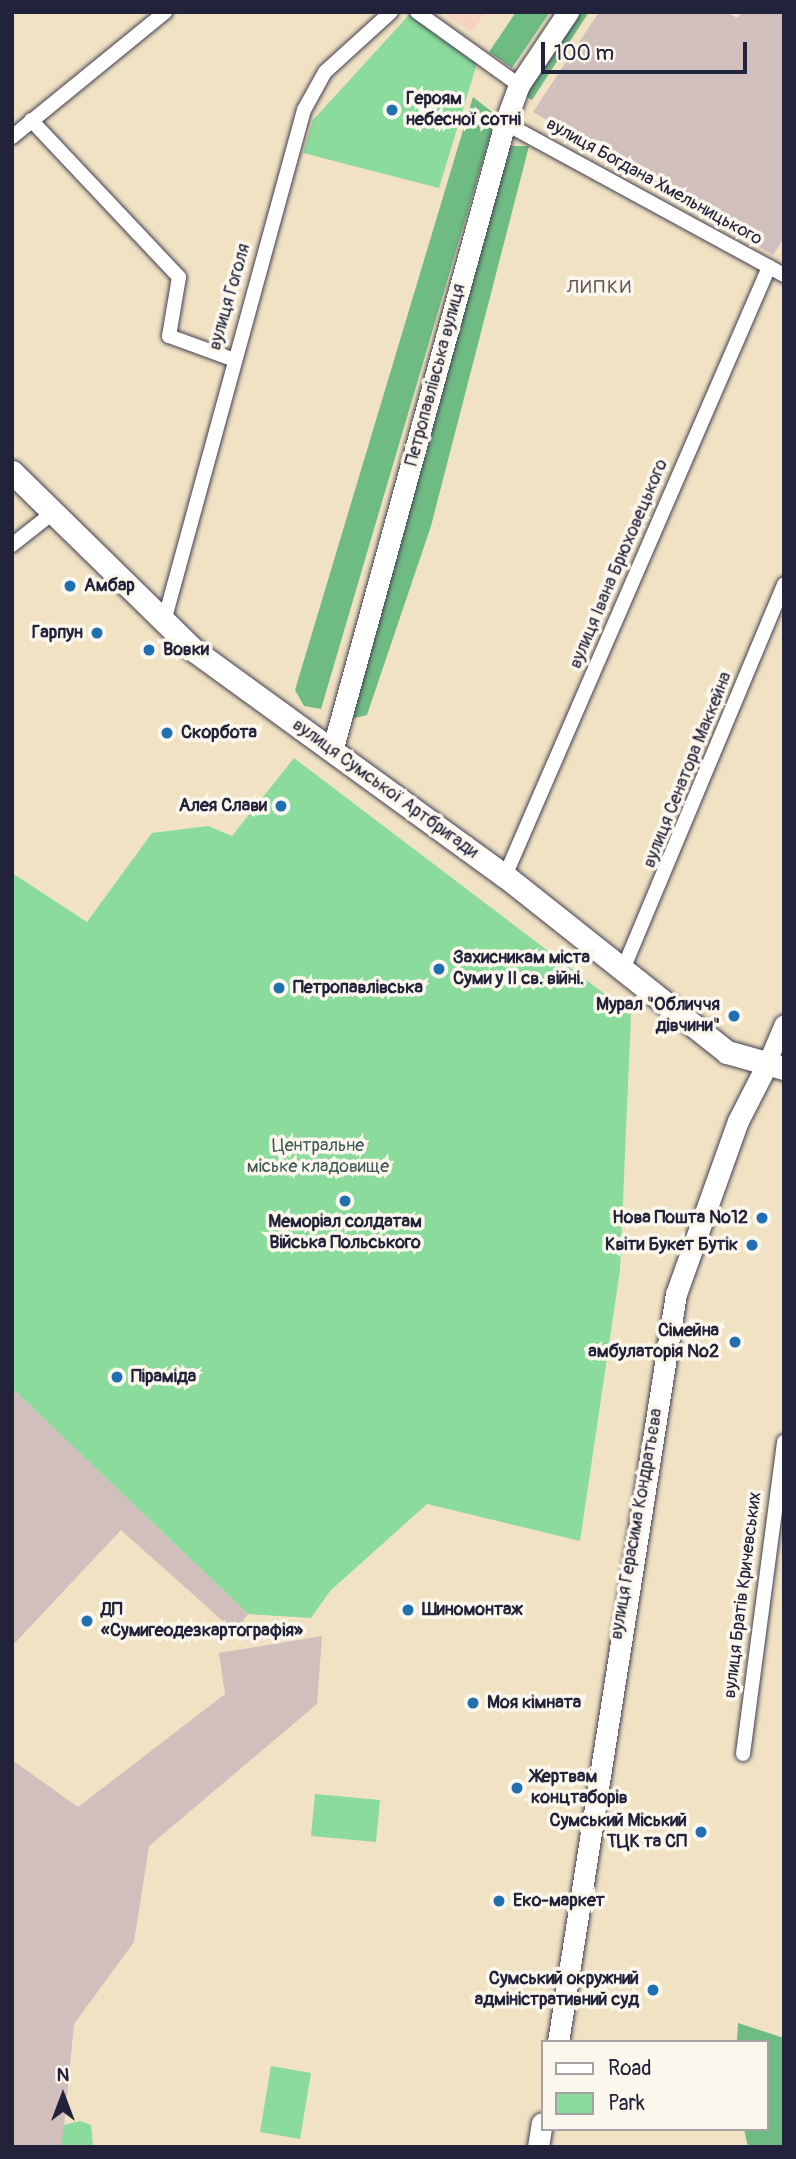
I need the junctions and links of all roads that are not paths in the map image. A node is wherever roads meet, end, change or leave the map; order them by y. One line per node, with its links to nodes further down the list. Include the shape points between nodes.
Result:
1 (165, 12): 6 (street)
2 (391, 12): 11 (street, вулиця Гоголя, via 325,72 304,110)
3 (417, 12): 5 (street)
4 (568, 12): 5 (main road, Петропавлівська вулиця)
5 (519, 85): 7 (main road, Петропавлівська вулиця)
6 (31, 120): 8 (street); 11 (street, via 179,277 169,336)
7 (505, 123): 9 (street, вулиця Богдана Хмельницького); 17 (main road, Петропавлівська вулиця)
8 (12, 137)
9 (769, 267): 10 (street, вулиця Богдана Хмельницького); 18 (street, вулиця Івана Брюховецького)
10 (784, 275)
11 (232, 359): 16 (street, вулиця Гоголя)
12 (12, 472): 13 (main road, вулиця Сумської Артбригади)
13 (50, 515): 14 (street); 16 (main road, вулиця Сумської Артбригади)
14 (12, 545)
15 (784, 584): 19 (street, вулиця Сенатора Маккейна)
16 (163, 625): 17 (main road, вулиця Сумської Артбригади)
17 (332, 751): 18 (main road, вулиця Сумської Артбригади)
18 (505, 876): 19 (main road, вулиця Сумської Артбригади)
19 (624, 967): 21 (main road, вулиця Сумської Артбригади, via 727,1052)
20 (784, 1024): 21 (street, вулиця Герасима Кондратьєва)
21 (776, 1066): 24 (main road, вулиця Герасима Кондратьєва, via 738,1121 676,1294)
22 (784, 1442): 23 (street, вулиця Братів Кричевських)
23 (743, 1754)
24 (558, 2040)

